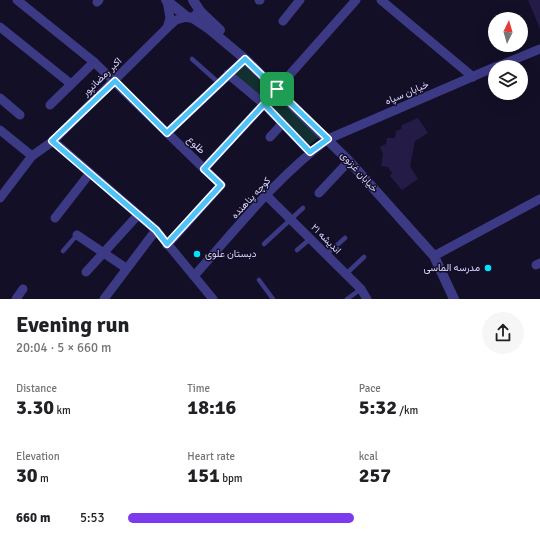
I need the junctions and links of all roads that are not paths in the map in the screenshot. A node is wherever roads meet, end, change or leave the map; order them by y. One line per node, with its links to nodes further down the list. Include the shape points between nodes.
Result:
1 (17, 0): 15 (street)
2 (166, 0): 7 (street, خیابان غزنوی); 10 (street, via 170,18)
3 (193, 0): 7 (street)
4 (300, 0): 8 (street)
5 (356, 0): 22 (street)
6 (381, 0): 18 (street)
7 (193, 15): 10 (street, اکبر رمضانپور, via 176,20); 13 (street, خیابان غزنوی)
8 (283, 21)
9 (0, 26): 21 (street)
10 (167, 28): 19 (street, اکبر رمضانپور)
11 (540, 49): 14 (street, خیابان سپاه)
12 (192, 59): 20 (lane)
13 (245, 59): 17 (street); 22 (street, خیابان غزنوی)
14 (512, 60)
15 (94, 62): 19 (street, طلوع); 21 (street)
16 (488, 70): 18 (street, خیابان سپاه)
17 (228, 74): 20 (street); 24 (street)
18 (472, 77): 31 (street, خیابان سپاه)
19 (115, 81): 29 (street, طلوع); 32 (street, اکبر رمضانپور)
20 (219, 83): 29 (street)
21 (71, 84): 25 (street)
22 (277, 89): 31 (street, خیابان غزنوی)
23 (0, 100): 26 (street)
24 (264, 104): 27 (street); 36 (street)
25 (50, 105)
26 (20, 115)
27 (282, 124): 30 (street); 33 (street)
28 (0, 130): 34 (street)
29 (167, 133): 36 (street, طلوع)
30 (270, 137)
31 (328, 139): 33 (street, کوچه پناهنده); 35 (street, خیابان غزنوی)
32 (52, 141): 34 (street, اکبر رمضانپور); 37 (street)
33 (310, 152): 39 (street, کوچه پناهنده)
34 (32, 156): 40 (street, اکبر رمضانپور)
35 (349, 161): 38 (street); 56 (street, خیابان غزنوی)
36 (204, 169): 50 (street, طلوع, via 221,185)
37 (90, 173): 43 (street); 44 (street)
38 (319, 193)
39 (267, 196): 45 (street, اندیشه ۲۱); 61 (street, کوچه پناهنده)
40 (0, 198)
41 (540, 199): 56 (street)
42 (303, 208): 45 (lane)
43 (138, 215): 46 (street); 54 (street)
44 (55, 218)
45 (290, 219): 49 (street, اندیشه ۲۱); 51 (lane)
46 (156, 230): 50 (street); 58 (street)
47 (77, 235): 53 (lane); 54 (street)
48 (345, 238): 55 (lane)
49 (310, 239): 52 (lane); 55 (street, اندیشه ۲۱)
50 (167, 244): 61 (street)
51 (264, 244)
52 (297, 250)
53 (63, 251)
54 (104, 253): 58 (street); 59 (street)
55 (326, 255): 60 (street, اندیشه ۲۱)
56 (434, 256): 71 (street, خیابان غزنوی)
57 (364, 257): 60 (lane)
58 (126, 268): 66 (street)
59 (86, 272)
60 (346, 274): 64 (street, اندیشه ۲۱)
61 (194, 276): 67 (street)
62 (260, 280): 68 (lane)
63 (23, 289): 65 (street)
64 (361, 289): 69 (lane); 70 (street, اندیشه ۲۱)
65 (16, 299)
66 (104, 299)
67 (213, 299)
68 (273, 299)
69 (347, 299)
70 (367, 299)
71 (454, 299)

